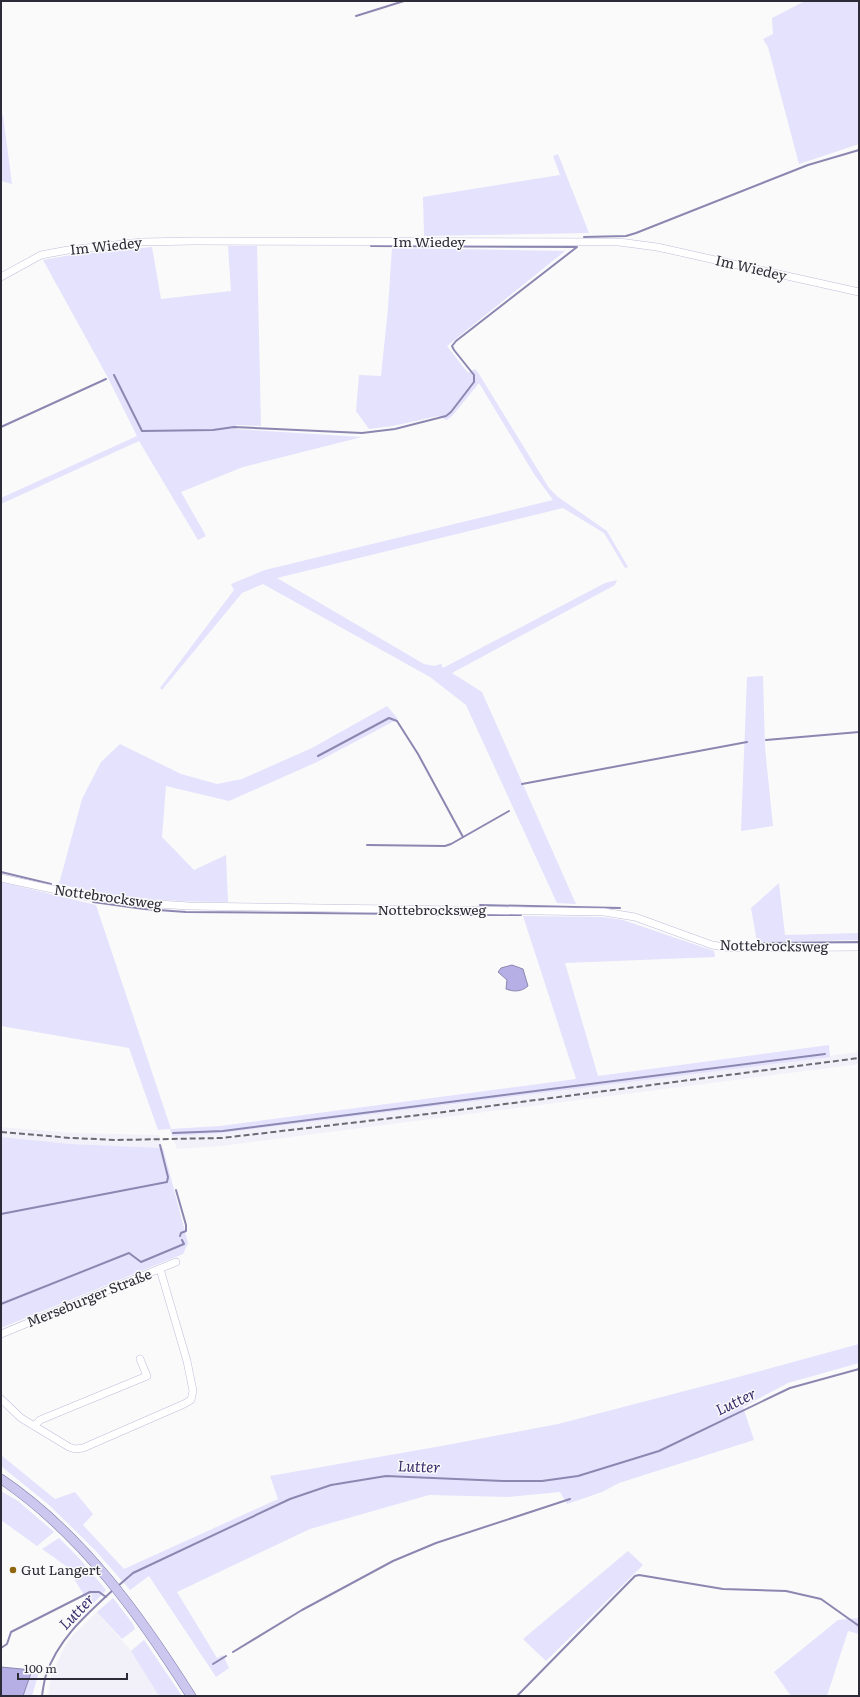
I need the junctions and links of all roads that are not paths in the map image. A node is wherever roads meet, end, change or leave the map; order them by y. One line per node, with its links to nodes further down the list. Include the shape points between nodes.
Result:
1 (1, 277): 2 (street, Im Wiedey, via 41,255 142,242 619,242 657,247)
2 (859, 292)
3 (1, 878): 4 (street, Nottebrocksweg, via 89,897 189,906 604,912 635,917 712,945 731,948)
4 (859, 947)
5 (176, 1262): 6 (street, Merseburger Straße)
6 (160, 1269): 7 (street, Merseburger Straße); 10 (street, via 187,1361 193,1391 190,1400 83,1448 69,1447)
7 (1, 1334)
8 (140, 1359): 10 (street, via 147,1376 40,1420)
9 (1, 1399): 10 (street, via 21,1418)
10 (34, 1426)
11 (1, 1480): 12 (main road, via 48,1516 104,1574 168,1659)
12 (191, 1696)

